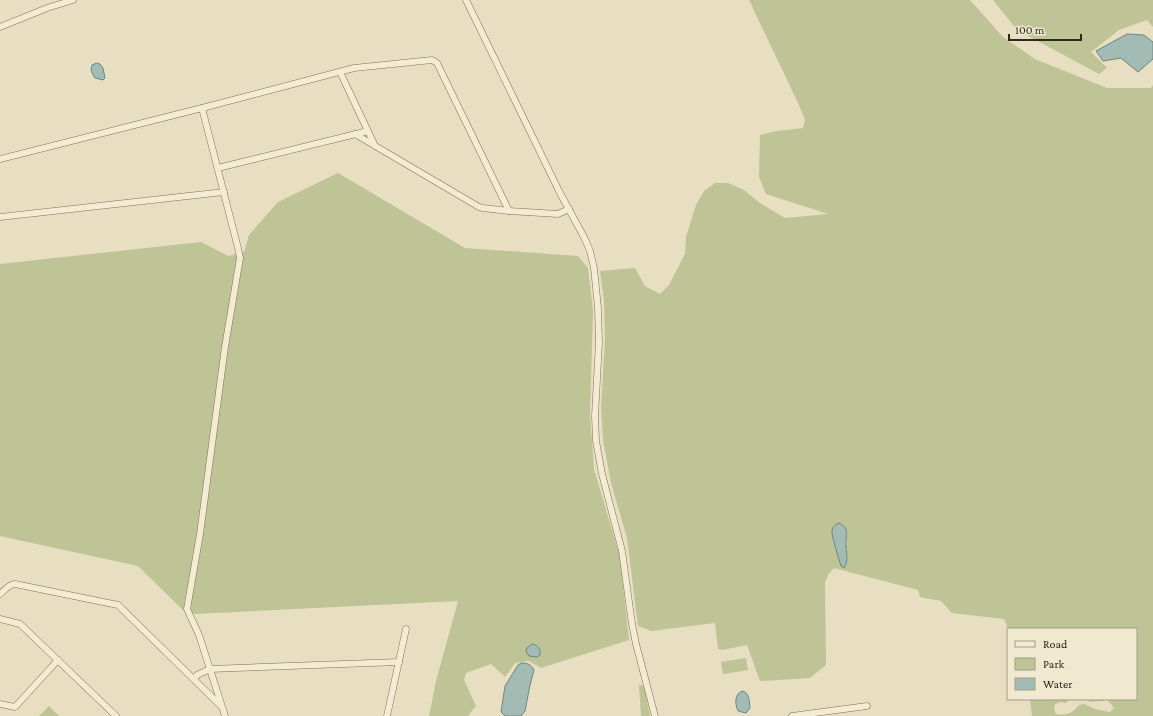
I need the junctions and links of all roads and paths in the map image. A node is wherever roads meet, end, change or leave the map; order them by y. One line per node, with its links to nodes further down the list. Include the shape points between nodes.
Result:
1 (73, 0): 3 (street)
2 (466, 0): 12 (street)
3 (0, 27)
4 (340, 72): 5 (street); 6 (street); 13 (street, via 354,68 435,61)
5 (202, 108): 9 (street); 10 (street)
6 (368, 131): 7 (street); 8 (street)
7 (355, 134): 8 (street); 10 (street)
8 (375, 146): 13 (street, via 479,207)
9 (0, 159)
10 (218, 168): 11 (street)
11 (224, 192): 14 (street); 20 (street, via 240,263 225,347 188,610)
12 (569, 209): 13 (street, via 558,214); 28 (street, via 585,239 594,268 599,342 596,441 622,551 636,644)
13 (509, 211)
14 (0, 217)
15 (0, 594): 21 (street, via 15,584 118,605)
16 (0, 619): 18 (street, via 20,624)
17 (406, 629): 19 (street)
18 (58, 660): 22 (street, via 15,707); 25 (street)
19 (400, 662): 20 (street); 27 (street)
20 (210, 669): 21 (street); 24 (street)
21 (194, 679): 24 (street)
22 (0, 704)
23 (867, 706): 29 (street)
24 (222, 707): 26 (street)
25 (116, 716)
26 (225, 716)
27 (388, 716)
28 (655, 716)
29 (792, 716)

